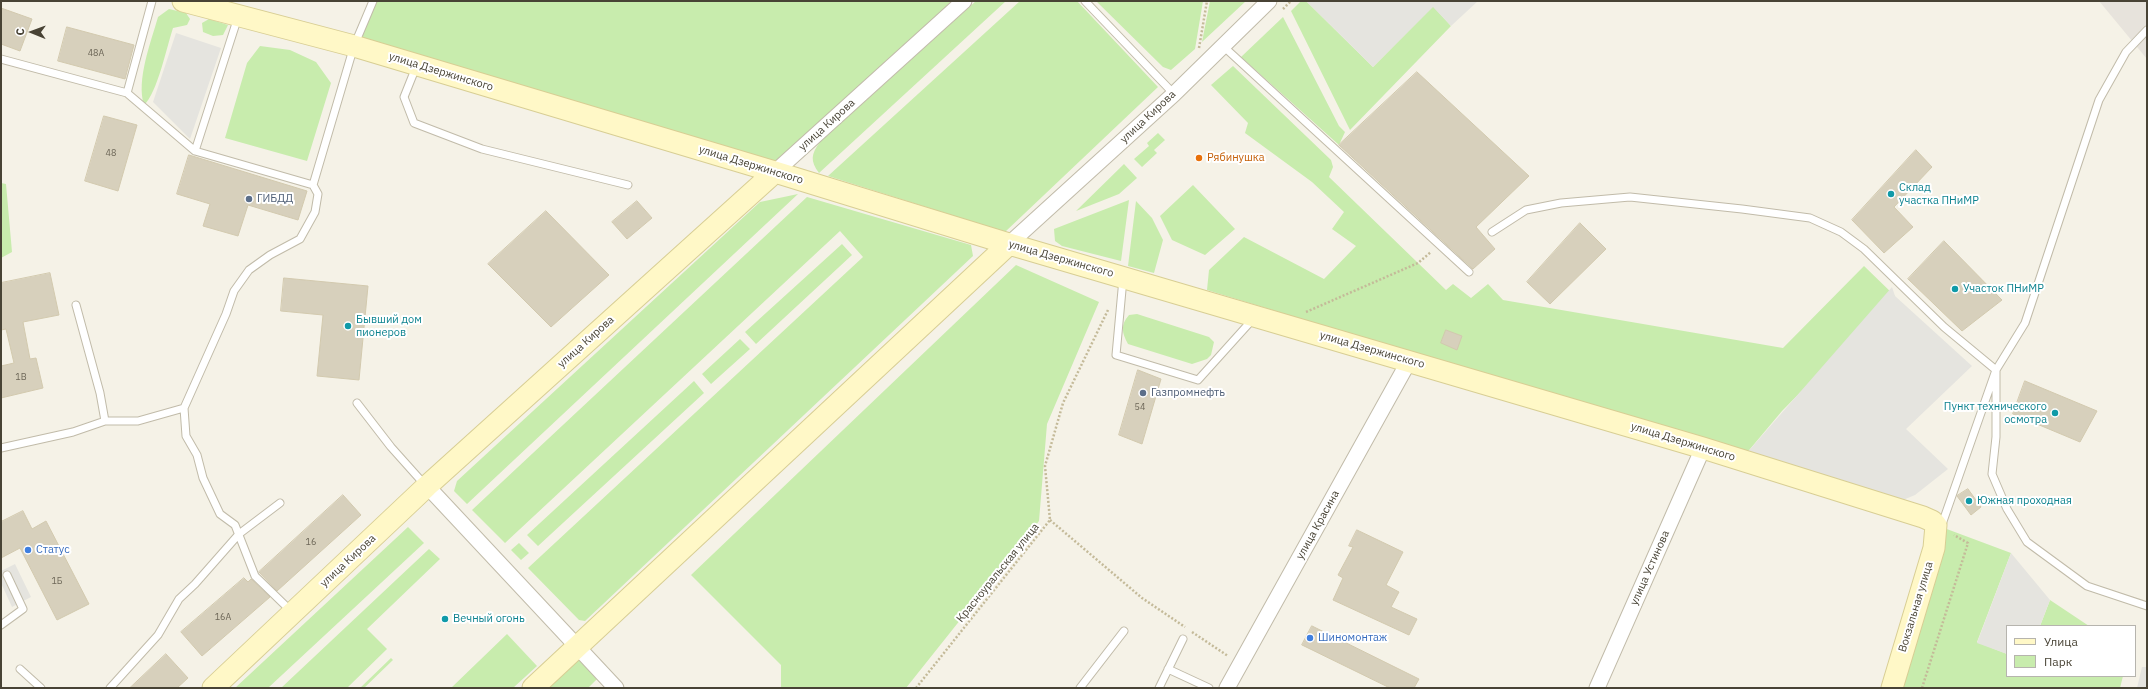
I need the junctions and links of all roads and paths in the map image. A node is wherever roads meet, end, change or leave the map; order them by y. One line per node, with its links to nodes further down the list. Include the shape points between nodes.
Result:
1 (152, 1): 13 (lane)
2 (183, 1): 7 (street, улица Дзержинского)
3 (373, 1): 9 (lane)
4 (964, 1): 16 (street, улица Кирова)
5 (1085, 1): 14 (lane)
6 (1269, 1): 10 (street, улица Кирова)
7 (238, 17): 9 (street, улица Дзержинского); 15 (lane)
8 (2147, 30): 29 (lane, via 2126,52 2099,100 2025,323)
9 (354, 46): 12 (street, улица Дзержинского); 17 (lane)
10 (1223, 46): 14 (street, улица Кирова); 21 (lane)
11 (1, 59): 13 (lane)
12 (416, 65): 16 (street, улица Дзержинского); 18 (lane, via 404,97 414,122 482,149)
13 (127, 93): 15 (lane)
14 (1174, 94): 20 (street, улица Кирова)
15 (195, 152): 17 (lane)
16 (775, 172): 20 (street, улица Дзержинского); 35 (street, улица Кирова)
17 (313, 185): 31 (lane, via 318,194 315,212 309,224 300,239 249,270 234,291)
18 (628, 186)
19 (1492, 232): 29 (lane, via 1526,210 1561,203 1630,197 1810,218 1841,232 1864,249 1944,327)
20 (1009, 244): 23 (street, улица Дзержинского); 46 (street, улица Кирова)
21 (1439, 244): 22 (lane); 26 (path, via 1418,263)
22 (1469, 272)
23 (1123, 277): 27 (street, улица Дзержинского); 27 (lane, via 1116,355 1198,380)
24 (76, 305): 32 (lane)
25 (1110, 305): 37 (path, Красноуральская улица, via 1063,403 1045,466)
26 (1306, 312)
27 (1255, 316): 28 (street, улица Дзержинского)
28 (1409, 361): 34 (street, улица Дзержинского); 47 (street, улица Красина)
29 (1996, 370): 38 (lane); 41 (lane, via 1996,437 1992,474 2007,509 2028,542 2087,586)
30 (357, 403): 35 (lane, via 391,447)
31 (184, 408): 32 (lane, via 138,421); 39 (lane, via 186,436 197,455 203,478 220,514 235,525)
32 (105, 421): 33 (lane, via 73,432)
33 (1, 448)
34 (1703, 448): 38 (street, улица Дзержинского, via 1923,518); 60 (street, улица Устинова)
35 (427, 486): 42 (street, улица Кирова); 46 (street)
36 (280, 503): 39 (lane)
37 (1050, 520): 47 (path, via 1142,598); 55 (path, Красноуральская улица)
38 (1939, 526): 61 (street, Вокзальная улица); 62 (path, via 1968,543)
39 (239, 534): 42 (lane, via 256,576); 51 (lane, via 179,599 158,635)
40 (7, 575): 43 (lane, via 22,609)
41 (2147, 606)
42 (293, 613): 52 (street, улица Кирова)
43 (1, 625)
44 (1124, 632): 56 (lane)
45 (1183, 639): 49 (lane)
46 (576, 647): 53 (street, улица Кирова); 54 (street)
47 (1240, 665): 59 (street, улица Красина)
48 (20, 669): 50 (lane)
49 (1168, 669): 57 (lane); 58 (lane)
50 (41, 688)
51 (110, 688)
52 (213, 688)
53 (533, 688)
54 (616, 688)
55 (916, 688)
56 (1080, 688)
57 (1159, 688)
58 (1210, 688)
59 (1227, 688)
60 (1597, 688)
61 (1892, 688)
62 (1922, 688)

